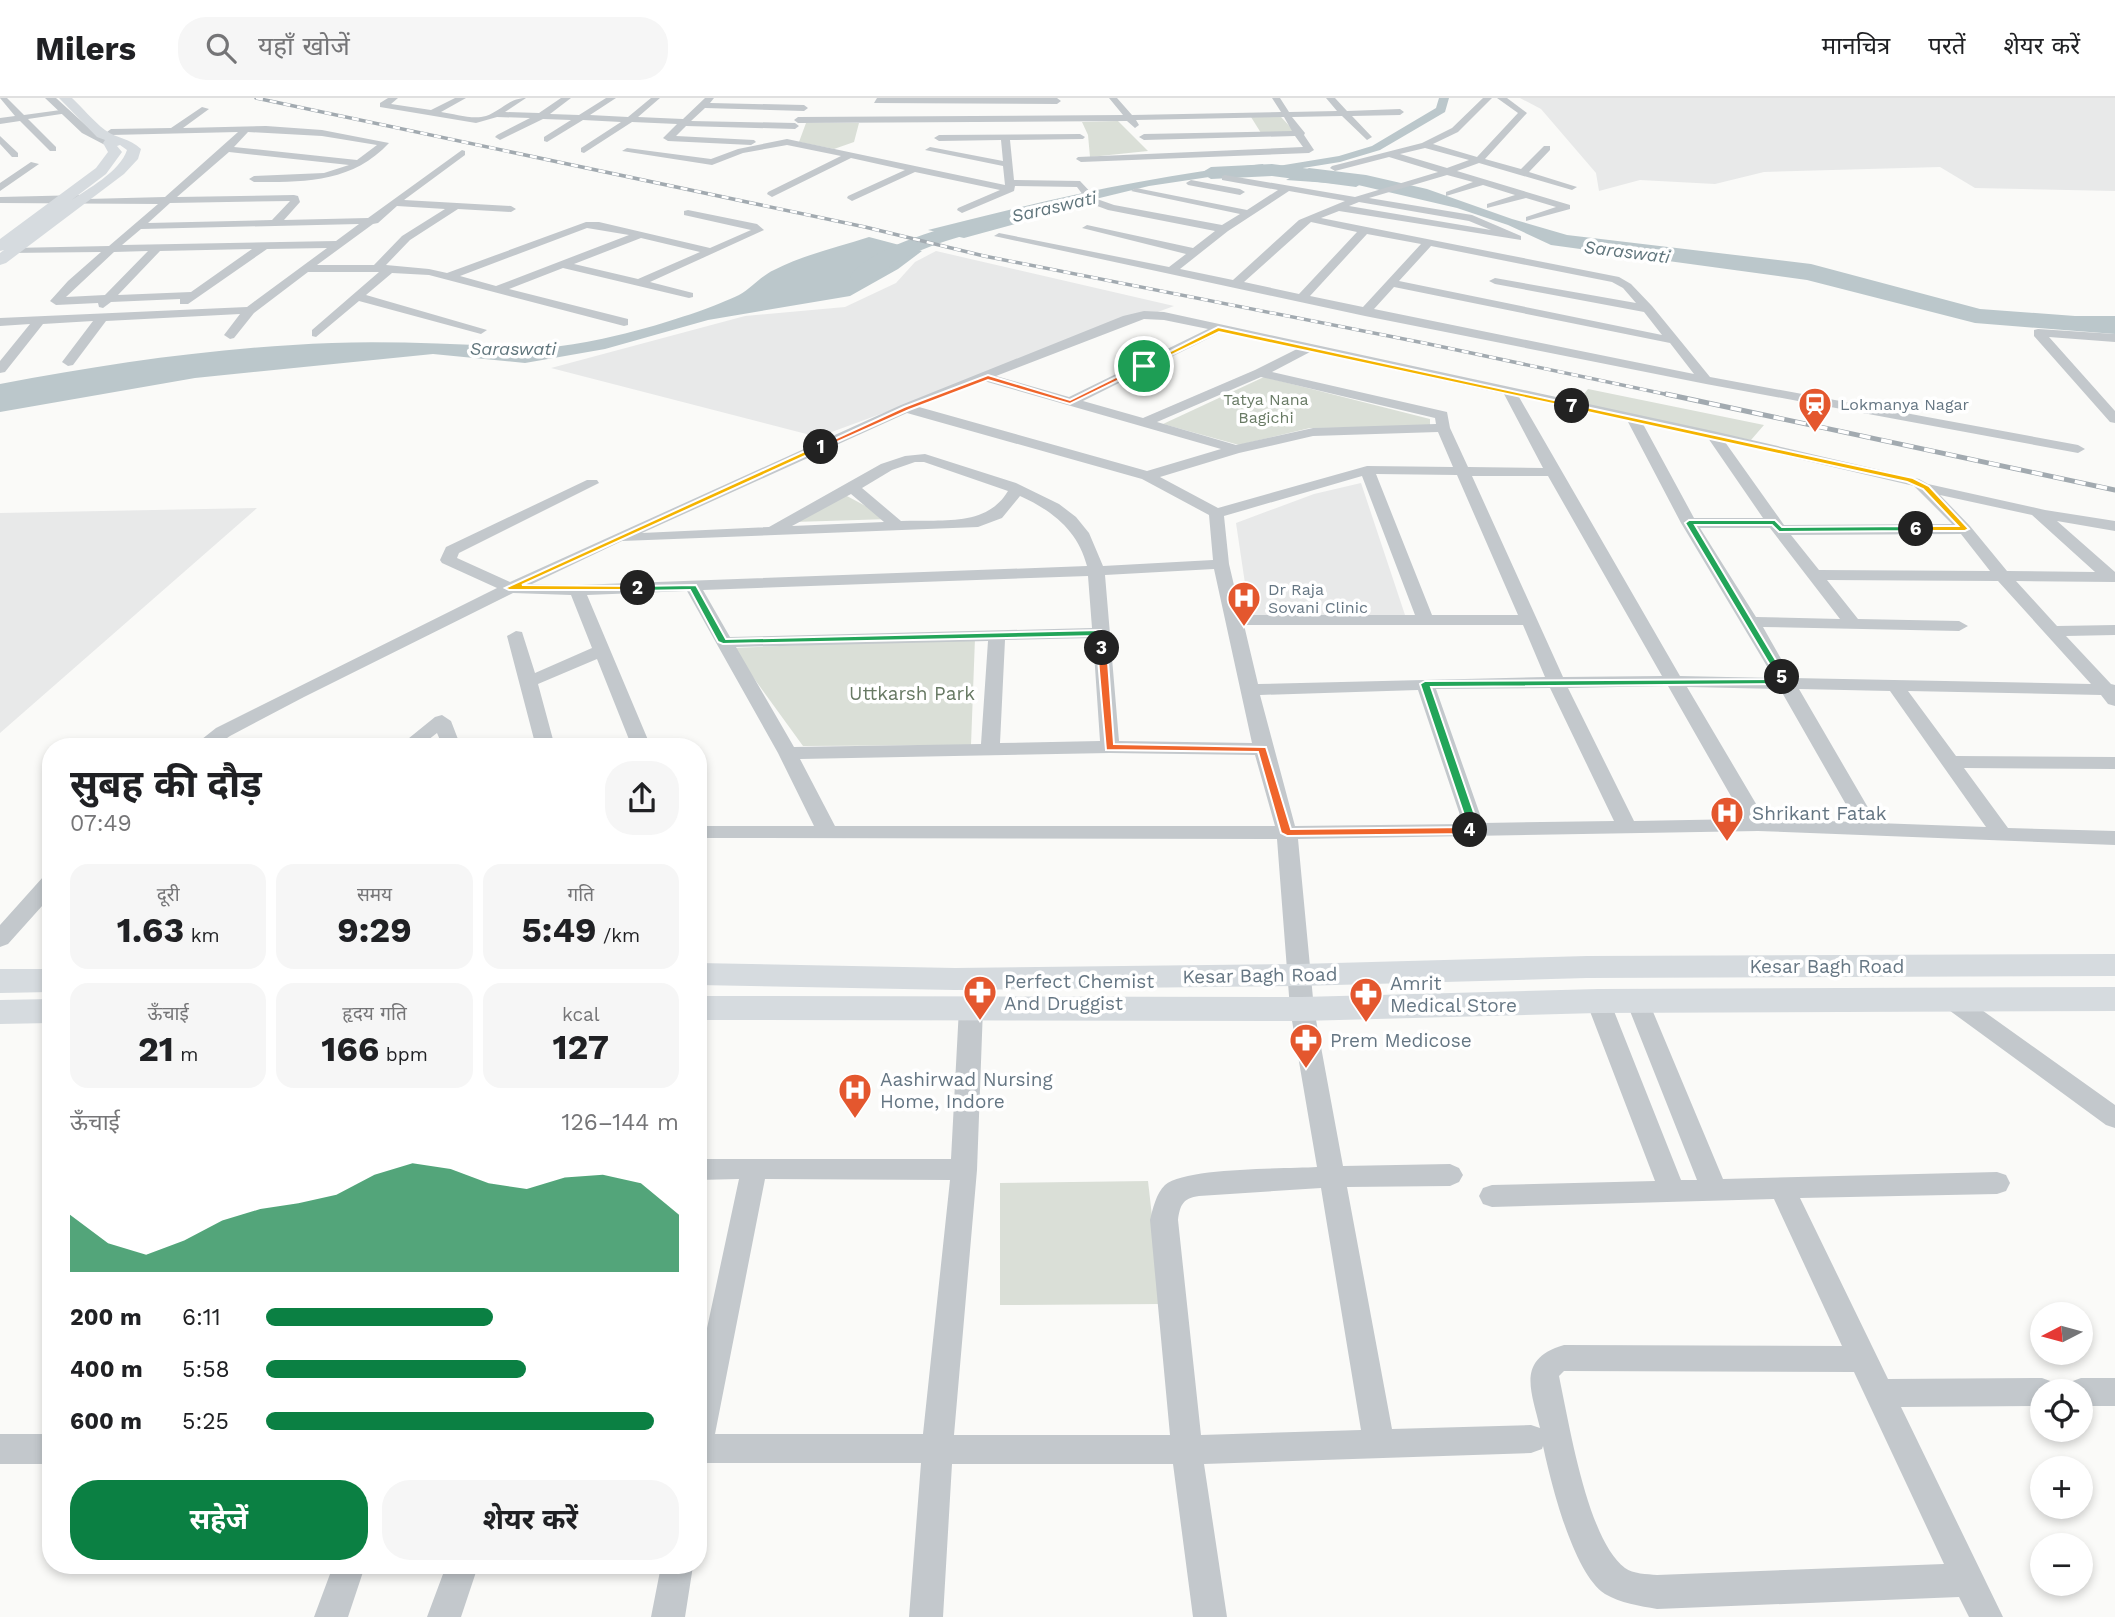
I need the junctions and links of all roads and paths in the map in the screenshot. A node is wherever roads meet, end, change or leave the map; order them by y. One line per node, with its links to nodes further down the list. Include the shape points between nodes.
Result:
1 (2, 98): 27 (street)
2 (50, 98): 18 (street)
3 (394, 98): 22 (street, via 383,105)
4 (462, 98): 22 (street)
5 (523, 98): 23 (street)
6 (567, 98): 25 (street)
7 (611, 98): 28 (street)
8 (656, 98): 31 (street)
9 (809, 98): 20 (street)
10 (1113, 98): 29 (street)
11 (1276, 98): 26 (street)
12 (1330, 98): 24 (street)
13 (1488, 98): 51 (street, via 1455,131)
14 (1501, 98): 66 (street, via 1523,113)
15 (877, 100): 16 (street); 32 (street)
16 (1056, 100): 30 (street)
17 (706, 101): 20 (street); 35 (street)
18 (69, 103): 27 (street); 48 (main road, via 102,134)
19 (1393, 105): 24 (street, via 1400,112)
20 (804, 108): 36 (street)
21 (205, 109): 38 (street)
22 (430, 114): 23 (street, via 477,120)
23 (496, 114): 25 (street)
24 (1345, 114): 26 (street); 46 (street)
25 (541, 116): 28 (street); 42 (street)
26 (1289, 116): 29 (street); 40 (street)
27 (21, 117): 34 (street); 53 (street)
28 (582, 118): 31 (street); 49 (street)
29 (1130, 118): 30 (street); 44 (street)
30 (1079, 119): 33 (street); 41 (street)
31 (630, 120): 35 (street); 55 (street)
32 (872, 120): 33 (street); 36 (street); 39 (street)
33 (943, 120): 45 (street)
34 (0, 121)
35 (683, 123): 36 (street); 50 (street, via 667,138)
36 (797, 123): 50 (street)
37 (246, 129): 38 (street); 54 (street); 67 (street, via 313,132 384,144)
38 (174, 130): 48 (street)
39 (866, 131)
40 (1301, 133): 44 (street); 62 (street, via 1309,150)
41 (1080, 136): 43 (street); 65 (street)
42 (500, 137)
43 (1005, 137): 45 (street); 71 (street)
44 (1144, 137): 62 (street)
45 (939, 138): 56 (street, via 937,147)
46 (1367, 138)
47 (0, 139): 60 (street)
48 (114, 139): 93 (main road, via 115,152 108,164); 99 (main road, via 134,149 131,159)
49 (547, 139)
50 (782, 142): 57 (street, via 712,162); 58 (street)
51 (1425, 145): 63 (street); 66 (street)
52 (1547, 148): 77 (street)
53 (53, 149)
54 (226, 149): 61 (street); 100 (street)
55 (584, 150)
56 (930, 150): 70 (street); 71 (street)
57 (627, 151)
58 (849, 151): 64 (street); 90 (street)
59 (462, 153): 101 (street)
60 (15, 155)
61 (280, 155): 67 (street); 80 (street)
62 (1158, 155): 65 (street)
63 (1392, 155): 68 (street); 76 (street)
64 (870, 159): 70 (street); 74 (street)
65 (1080, 159): 84 (street)
66 (1479, 160): 76 (street); 77 (street)
67 (359, 163): 80 (street, via 331,176)
68 (1349, 163): 72 (street); 75 (street)
69 (34, 164): 87 (street)
70 (895, 164): 73 (street)
71 (1006, 164): 85 (street)
72 (1335, 168)
73 (914, 169): 85 (street); 95 (street)
74 (849, 170)
75 (1372, 170)
76 (1449, 172): 81 (street); 82 (street)
77 (1523, 173): 86 (street)
78 (1395, 176): 81 (street)
79 (1225, 178): 88 (street)
80 (254, 180): 94 (street)
81 (1418, 182): 97 (street)
82 (1483, 182): 91 (street); 92 (street)
83 (1191, 183): 96 (street)
84 (1081, 185): 85 (street); 108 (street, via 1093,201)
85 (1010, 186): 107 (street)
86 (1572, 187)
87 (0, 188)
88 (1286, 189): 96 (street); 97 (street)
89 (1136, 191): 110 (street)
90 (772, 194)
91 (1450, 194)
92 (1525, 195): 103 (street); 114 (street, via 1566,207)
93 (62, 198): 98 (street); 99 (street); 133 (main road)
94 (235, 198): 100 (street); 104 (street); 116 (street, via 294,198)
95 (852, 198)
96 (1273, 198): 110 (street)
97 (1356, 199): 105 (street); 105 (street, via 1472,219 1517,238)
98 (0, 200)
99 (80, 200): 100 (street); 133 (main road)
100 (166, 200): 119 (street)
101 (396, 203): 102 (street); 115 (street)
102 (456, 206): 106 (street); 136 (street, via 406,238)
103 (1490, 206)
104 (226, 207)
105 (1334, 207): 113 (street)
106 (511, 209)
107 (962, 210)
108 (1122, 210): 112 (street); 121 (street)
109 (688, 213): 131 (street, via 759,230)
110 (1248, 213): 121 (street)
111 (217, 215): 118 (street)
112 (1111, 216)
113 (1309, 219): 122 (street); 143 (street)
114 (1530, 219)
115 (373, 220): 116 (street); 128 (street)
116 (276, 222): 118 (street)
117 (1099, 222): 120 (street)
118 (208, 224): 119 (street)
119 (137, 226): 130 (street)
120 (1087, 228): 123 (street); 132 (street)
121 (1224, 229): 132 (street)
122 (1364, 231): 126 (street); 148 (street)
123 (1076, 233)
124 (639, 235): 131 (street); 135 (street); 139 (street, via 599,225 581,226)
125 (999, 236): 138 (street, via 1059,242)
126 (1428, 243): 134 (street); 142 (street)
127 (267, 244): 128 (street); 129 (street); 145 (street)
128 (341, 244): 137 (street)
129 (159, 246): 130 (street); 150 (street)
130 (112, 248): 133 (street); 150 (street, via 56,301)
131 (711, 251): 141 (street)
132 (1194, 252): 138 (street)
133 (4, 253)
134 (1513, 259): 140 (street); 151 (street, via 1615,279)
135 (565, 265): 141 (street); 144 (street)
136 (383, 268): 137 (street); 139 (street); 147 (street)
137 (307, 269): 152 (street)
138 (1171, 271): 143 (street)
139 (448, 276): 144 (street)
140 (1495, 281): 149 (street); 151 (street)
141 (641, 282): 146 (street)
142 (1391, 283): 149 (street); 153 (street)
143 (1235, 284): 148 (street)
144 (498, 289): 158 (street)
145 (195, 295): 150 (street); 154 (street)
146 (689, 295)
147 (358, 297): 160 (street); 161 (street)
148 (1301, 298): 153 (street)
149 (1472, 299): 164 (street)
150 (106, 300): 155 (street)
151 (1648, 309): 164 (street)
152 (250, 310): 154 (street); 162 (street)
153 (1365, 312): 172 (street)
154 (168, 314): 155 (street)
155 (95, 317): 156 (street); 168 (street)
156 (40, 320): 157 (street); 166 (street)
157 (0, 322)
158 (624, 322)
159 (1218, 329): 165 (street); 171 (street, via 1136,316); 174 (street)
160 (481, 330)
161 (316, 333)
162 (230, 335)
163 (2115, 338): 177 (street, via 2038,334)
164 (1671, 340): 172 (street)
165 (1306, 349): 170 (street); 173 (street)
166 (15, 350): 167 (street); 169 (street)
167 (0, 351)
168 (68, 362)
169 (0, 369)
170 (1260, 373): 178 (street); 179 (street, via 1442,415)
171 (988, 377): 174 (street); 175 (street)
172 (1706, 380): 182 (street)
173 (1510, 393): 176 (street); 185 (street)
174 (1070, 402): 178 (street)
175 (906, 408): 186 (street); 199 (street)
176 (1633, 419): 180 (street); 193 (street)
177 (2115, 419)
178 (1145, 422): 181 (street)
179 (1443, 428): 181 (street, via 1313,432); 184 (street)
180 (1713, 435): 189 (street, via 1899,477); 195 (street)
181 (1236, 449): 186 (street)
182 (2078, 449)
183 (1367, 470): 184 (street); 191 (street); 210 (street)
184 (1462, 471): 185 (street); 209 (street)
185 (1553, 472): 221 (street)
186 (1147, 476): 191 (street)
187 (592, 483): 206 (street, via 452,550 448,560)
188 (852, 487): 190 (street, via 895,462 925,457); 194 (street); 198 (street)
189 (1926, 488): 192 (street); 197 (street)
190 (1017, 489): 194 (street, via 1005,510 978,523); 201 (street, via 1062,514 1082,534)
191 (1216, 513): 200 (street)
192 (2043, 514): 196 (street); 204 (street)
193 (1689, 523): 195 (street); 211 (street)
194 (898, 526): 198 (street)
195 (1777, 526): 197 (street); 202 (street)
196 (2115, 526)
197 (1965, 529): 203 (street)
198 (771, 531): 199 (street)
199 (617, 538): 206 (street)
200 (1222, 564): 201 (street); 208 (street)
201 (1096, 571): 205 (street); 216 (street)
202 (1815, 575): 203 (street); 212 (street)
203 (2003, 577): 204 (street); 215 (street)
204 (2112, 578)
205 (693, 587): 207 (street); 219 (street)
206 (509, 588): 207 (street); 229 (street)
207 (577, 590): 220 (street)
208 (1234, 620): 210 (street); 227 (street)
209 (1531, 620): 210 (street); 224 (street)
210 (1426, 621)
211 (1751, 622): 212 (street); 223 (street)
212 (1853, 624): 213 (street)
213 (1959, 626)
214 (2115, 630): 215 (street)
215 (2053, 631): 228 (street)
216 (1101, 633): 217 (street); 234 (street)
217 (997, 635): 219 (street); 235 (street)
218 (516, 636): 222 (street)
219 (723, 642): 237 (street)
220 (601, 650): 222 (street); 233 (street)
221 (1675, 681): 223 (street); 224 (street); 240 (street)
222 (528, 682): 232 (street)
223 (1784, 682): 226 (street); 242 (street)
224 (1557, 683): 225 (street); 241 (street)
225 (1425, 684): 227 (street); 243 (street)
226 (1896, 687): 228 (street); 238 (street)
227 (1251, 690): 236 (street)
228 (2112, 693)
229 (215, 738)
230 (420, 738): 231 (street, via 442,722)
231 (448, 738)
232 (543, 738)
233 (638, 738)
234 (1110, 747): 235 (street); 236 (street)
235 (990, 749): 237 (street)
236 (1263, 749): 246 (street)
237 (788, 752): 244 (street)
238 (1951, 762): 239 (street); 247 (street)
239 (2115, 763)
240 (1758, 825): 241 (street); 242 (street)
241 (1628, 829): 243 (street)
242 (1870, 829): 247 (street)
243 (1475, 830): 246 (street)
244 (827, 831): 245 (street); 246 (street)
245 (707, 832)
246 (1287, 833): 253 (street)
247 (2002, 834): 248 (street)
248 (2115, 838)
249 (42, 892): 250 (street)
250 (0, 940)
251 (2115, 965): 253 (main road, Kesar Bagh Road, via 1587,967)
252 (707, 974): 253 (main road, Kesar Bagh Road, via 955,979)
253 (1299, 975): 263 (street)
254 (42, 980): 255 (main road)
255 (0, 981)
256 (1950, 999): 257 (main road, Kesar Bagh Road); 260 (main road, Kesar Bagh Road); 266 (street)
257 (1992, 999): 258 (main road, Kesar Bagh Road); 266 (street)
258 (2115, 999)
259 (1598, 1001): 260 (main road, Kesar Bagh Road); 263 (main road, Kesar Bagh Road); 276 (street)
260 (1637, 1001): 275 (street)
261 (707, 1008): 262 (main road, Kesar Bagh Road)
262 (971, 1008): 263 (main road, Kesar Bagh Road); 270 (street)
263 (1302, 1009): 272 (street)
264 (42, 1011): 265 (main road)
265 (0, 1012)
266 (2011, 1042): 267 (street)
267 (2115, 1118)
268 (754, 1168): 269 (street); 270 (street); 283 (street)
269 (707, 1170)
270 (964, 1170): 289 (street)
271 (1450, 1174): 272 (street)
272 (1330, 1177): 285 (street); 290 (street, via 1190,1186 1174,1192 1166,1202 1164,1220)
273 (1997, 1183): 274 (street)
274 (1782, 1188): 275 (street); 278 (street)
275 (1714, 1189): 276 (street)
276 (1672, 1190): 277 (street)
277 (1492, 1196)
278 (1863, 1359): 282 (street); 294 (street, via 1553,1360 1545,1375 1556,1437 1590,1547 1614,1580 1657,1592)
279 (2030, 1392): 282 (street)
280 (2093, 1392): 281 (street)
281 (2115, 1392)
282 (1879, 1393): 294 (street)
283 (707, 1401)
284 (1531, 1439): 285 (street)
285 (1379, 1443): 290 (street)
286 (707, 1446): 289 (street)
287 (0, 1449): 288 (street)
288 (42, 1449)
289 (937, 1449): 290 (street); 298 (street)
290 (1187, 1451): 299 (street)
291 (346, 1574): 295 (street)
292 (459, 1574): 296 (street)
293 (676, 1574): 297 (street)
294 (1969, 1580): 300 (street)
295 (331, 1617)
296 (444, 1617)
297 (668, 1617)
298 (926, 1617)
299 (1210, 1617)
300 (1986, 1617)

